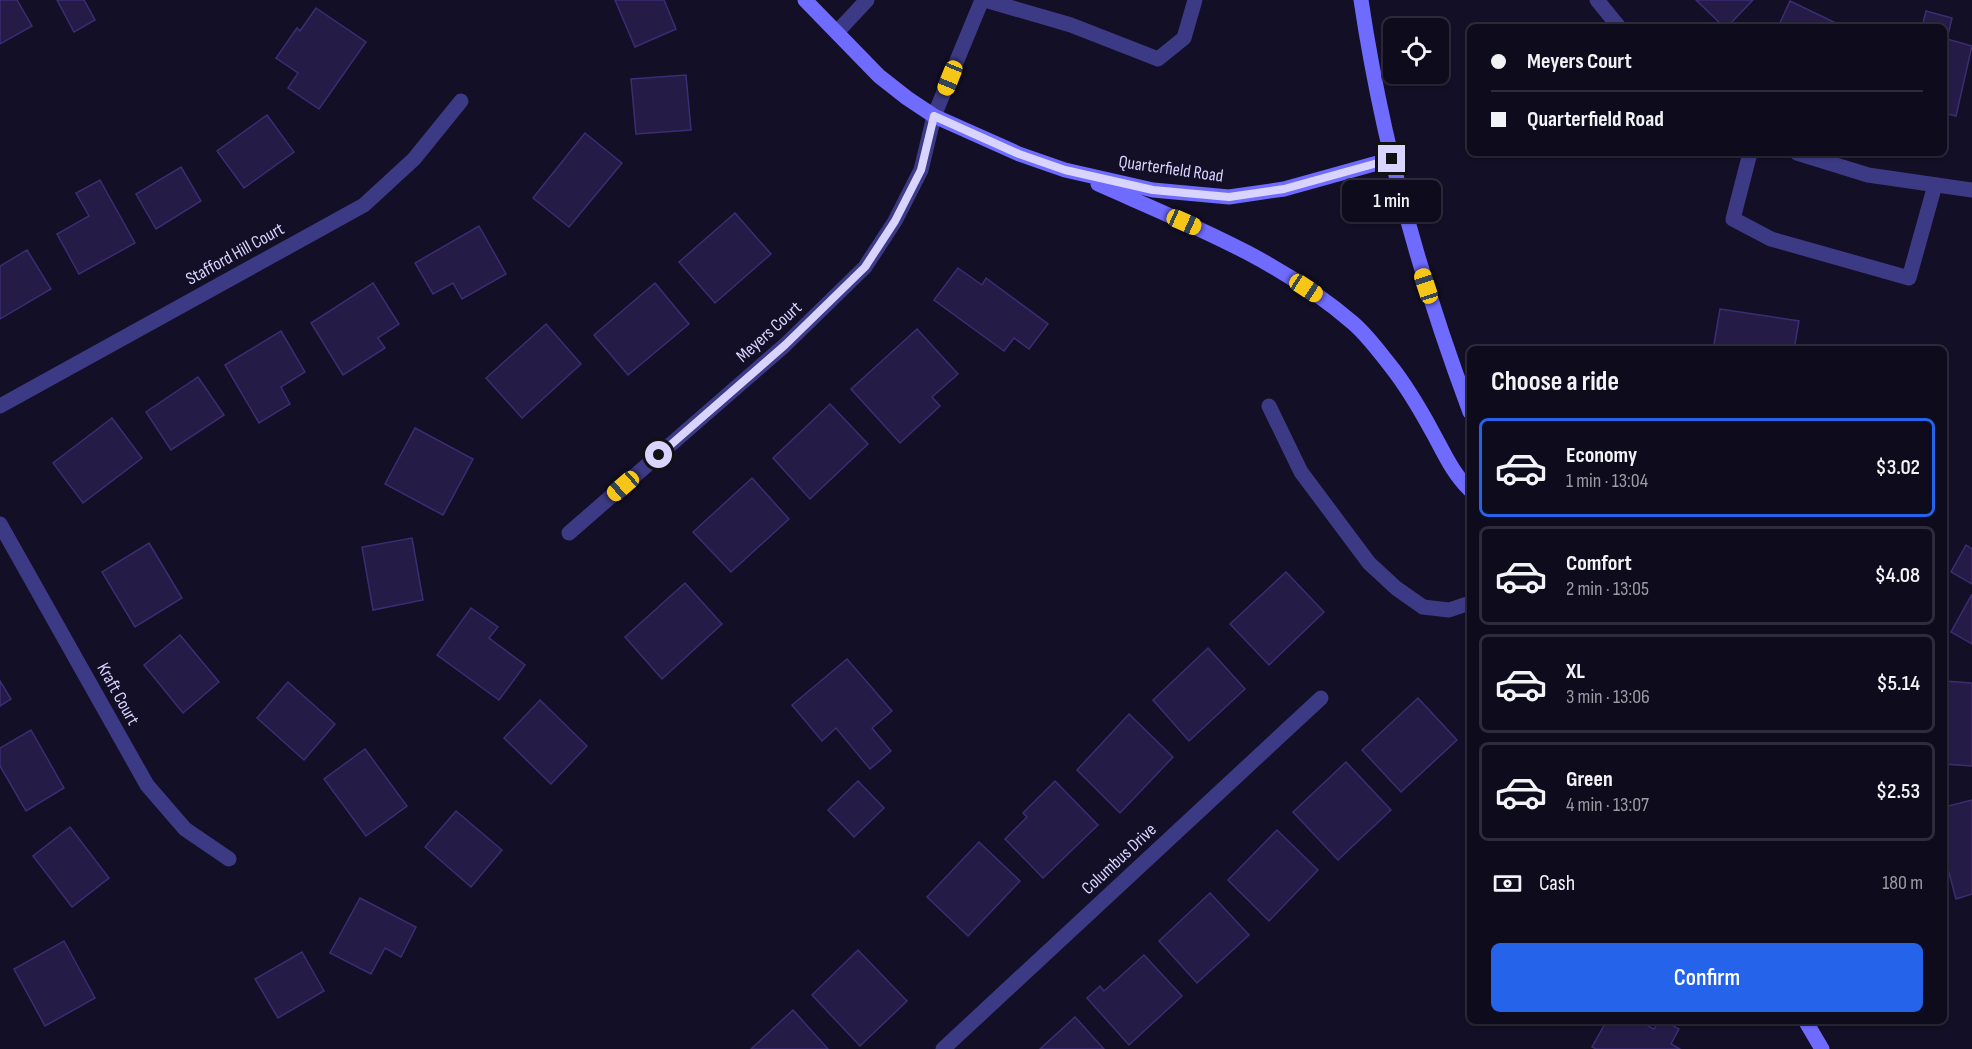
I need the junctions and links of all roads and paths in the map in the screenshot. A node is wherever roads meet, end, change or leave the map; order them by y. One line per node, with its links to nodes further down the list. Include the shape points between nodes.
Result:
1 (805, 0): 8 (main road, Quarterfield Road)
2 (867, 0): 8 (street)
3 (984, 0): 4 (street, via 1071,25 1158,59 1184,38); 10 (street, Meyers Court)
4 (1196, 0)
5 (1361, 0): 13 (main road)
6 (1597, 0): 7 (street)
7 (1617, 24)
8 (837, 32): 10 (main road, Quarterfield Road, via 879,76)
9 (461, 101): 18 (street, Stafford Hill Court, via 414,159 364,205)
10 (934, 116): 14 (main road, Quarterfield Road); 22 (street, Meyers Court, via 921,170 865,267 785,345)
11 (1749, 156): 15 (street, via 1733,219 1771,239 1909,278)
12 (1807, 156): 15 (street, via 1868,175)
13 (1392, 159): 14 (main road, Quarterfield Road, via 1284,189 1229,197 1153,190); 17 (main road, via 1419,266)
14 (1065, 170): 20 (main road, via 1203,231 1277,268 1321,297 1355,324 1390,366)
15 (1935, 185): 16 (street)
16 (1972, 190)
17 (1467, 403)
18 (0, 406)
19 (1269, 406): 23 (street, via 1301,472 1369,563 1423,607 1449,610)
20 (1467, 487)
21 (0, 524): 25 (street, Kraft Court, via 147,785 185,829)
22 (569, 533)
23 (1467, 604)
24 (1321, 698): 27 (street, Columbus Drive)
25 (229, 859)
26 (1807, 1024): 28 (main road)
27 (943, 1049)
28 (1822, 1049)

